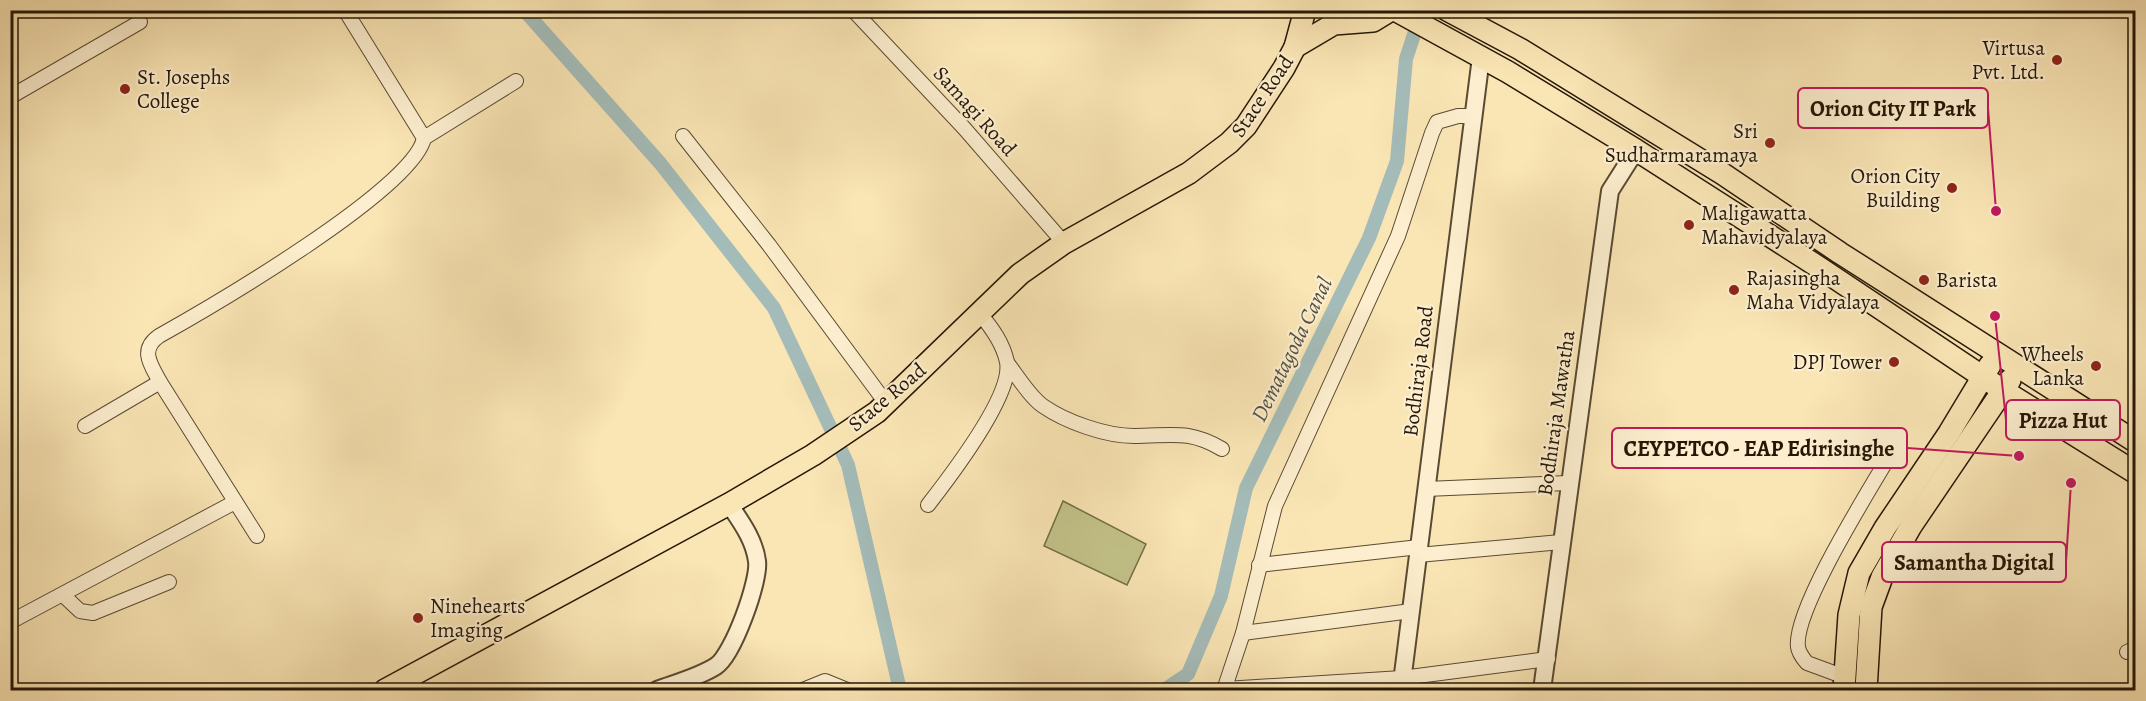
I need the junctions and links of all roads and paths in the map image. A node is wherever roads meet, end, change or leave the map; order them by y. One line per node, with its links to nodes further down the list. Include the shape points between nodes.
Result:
1 (345, 10): 13 (street)
2 (853, 10): 15 (street, Samagi Road, via 964,128)
3 (1305, 10): 7 (main road, Stace Road)
4 (1395, 11): 7 (main road, via 1373,21 1335,24); 8 (main road)
5 (1451, 13): 17 (main road, via 1520,49 1723,174)
6 (140, 22): 10 (street)
7 (1295, 46): 15 (main road, Stace Road, via 1262,103 1229,143 1189,173)
8 (1481, 57): 11 (street, Bodhiraja Road); 14 (main road)
9 (516, 81): 13 (street)
10 (10, 97)
11 (1473, 116): 30 (street, Bodhiraja Road); 37 (street, via 1437,122 1398,236 1275,506)
12 (682, 136): 23 (street)
13 (424, 138): 21 (street, via 404,168 349,216 279,264 153,339 147,357)
14 (1636, 150): 20 (main road); 29 (street, Bodhiraja Mawatha, via 1610,191)
15 (1064, 243): 16 (main road, Stace Road, via 1020,274)
16 (980, 314): 18 (street, via 1003,346); 23 (main road, Stace Road)
17 (1997, 355): 19 (main road); 20 (main road)
18 (1008, 364): 26 (street, via 1042,406 1095,430 1130,436 1202,437); 33 (street, via 975,443)
19 (2019, 367): 22 (main road); 25 (main road)
20 (1983, 377): 22 (main road); 45 (main road, via 1859,573 1851,603)
21 (160, 382): 24 (street); 31 (street)
22 (2004, 391): 28 (main road); 52 (main road, via 1918,516 1882,577 1871,608)
23 (886, 403): 32 (main road, Stace Road, via 813,455)
24 (85, 426)
25 (2136, 442)
26 (1222, 449)
27 (1893, 450): 45 (street, via 1824,569 1798,635 1801,657)
28 (2136, 473)
29 (1568, 483): 30 (street); 35 (street, Bodhiraja Mawatha)
30 (1426, 489): 36 (street, Bodhiraja Road)
31 (235, 502): 34 (street); 39 (street)
32 (729, 504): 46 (main road, Stace Road); 47 (street, via 753,542 758,564 728,655 716,666)
33 (928, 505)
34 (257, 536)
35 (1561, 542): 36 (street); 43 (street, Bodhiraja Mawatha)
36 (1418, 551): 37 (street); 40 (street, Bodhiraja Road)
37 (1259, 565): 42 (street)
38 (169, 582): 39 (street, via 93,613 80,611)
39 (63, 595): 41 (street)
40 (1411, 611): 42 (street); 44 (street, Bodhiraja Road)
41 (10, 622)
42 (1243, 633): 50 (street)
43 (1548, 659): 44 (street); 51 (street, Bodhiraja Mawatha)
44 (1402, 684): 50 (street)
45 (1845, 684)
46 (385, 690)
47 (657, 690)
48 (803, 690): 49 (street, via 825,681)
49 (847, 690)
50 (1225, 690)
51 (1542, 690)
52 (1866, 690)

